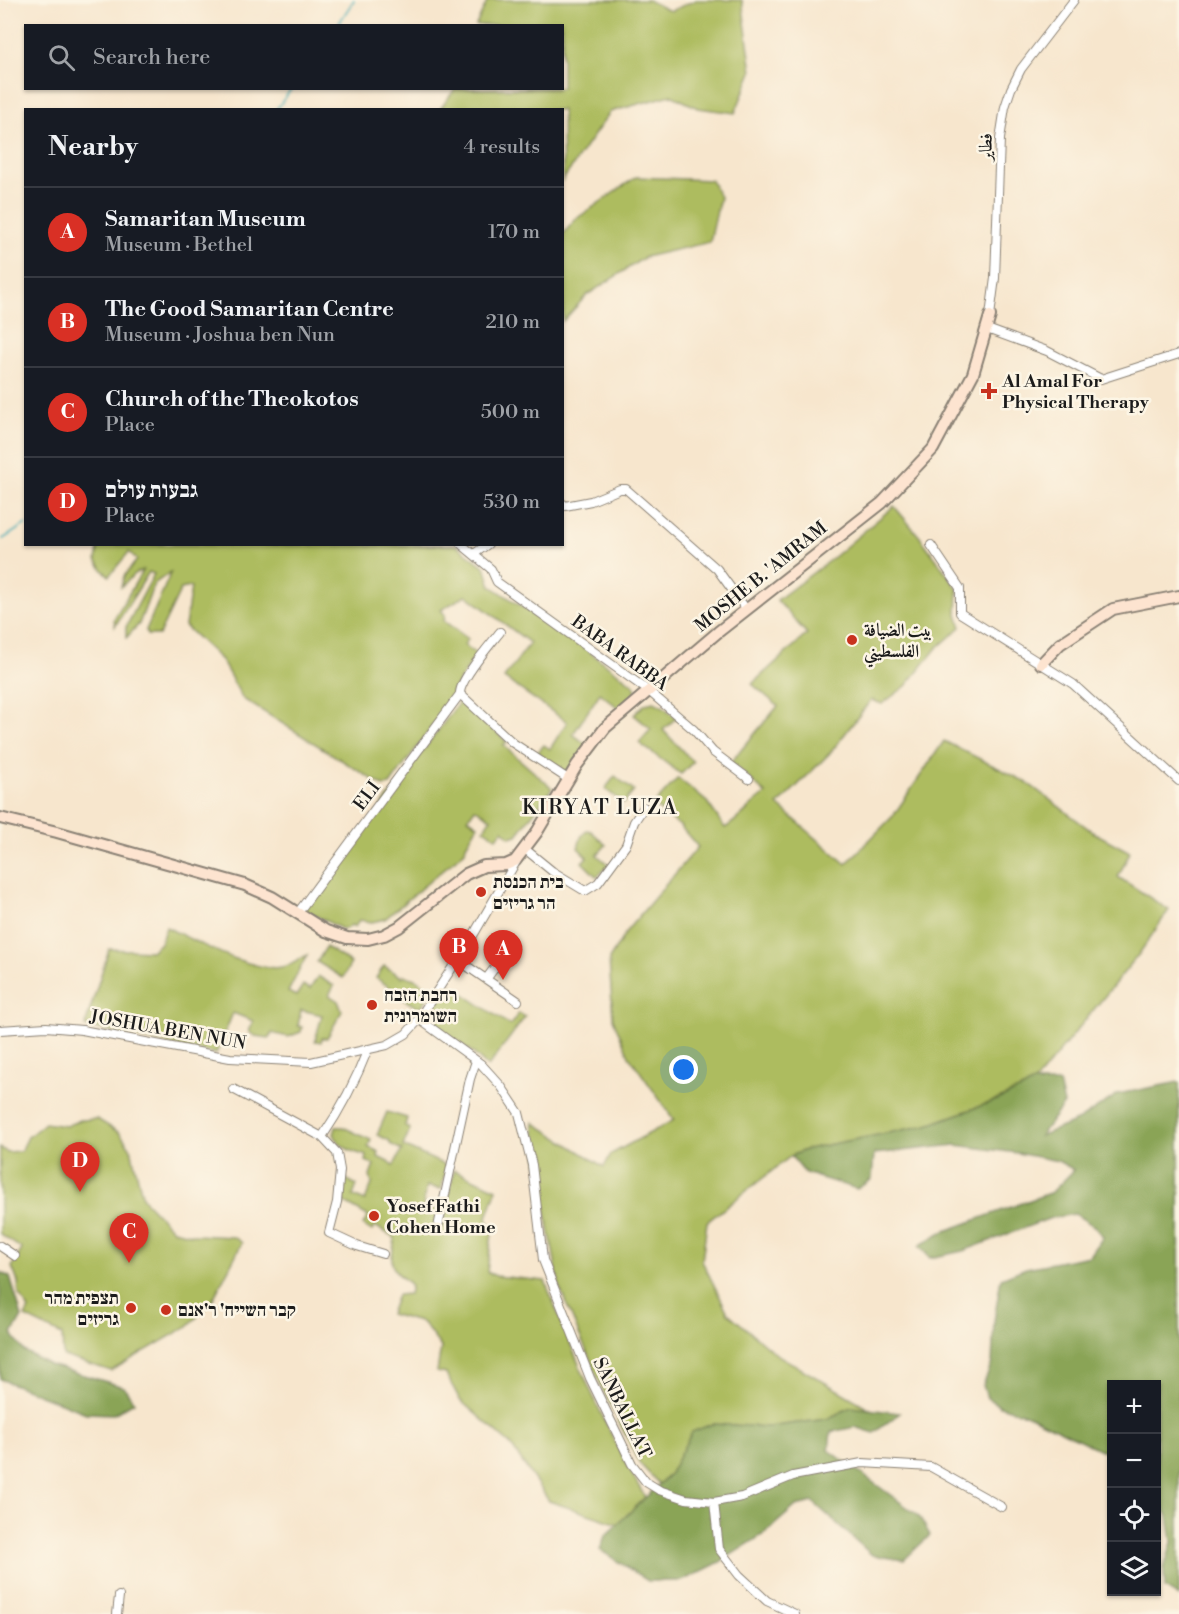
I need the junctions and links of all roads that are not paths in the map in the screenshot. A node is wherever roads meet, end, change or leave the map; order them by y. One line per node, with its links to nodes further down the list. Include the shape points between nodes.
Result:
1 (1074, 0): 2 (street, فطاير, via 1021,69 1005,107)
2 (990, 316): 3 (street, MOSHE B. 'AMRAM)
3 (987, 329): 4 (street, via 1047,351 1101,379); 11 (street, MOSHE B. 'AMRAM, via 973,374 933,449 879,506)
4 (1179, 354)
5 (564, 505): 11 (street, via 591,501 626,489 717,568)
6 (931, 545): 13 (street, via 960,588 960,613)
7 (464, 546): 9 (street, BABA RABBA)
8 (485, 546): 9 (street)
9 (474, 554): 14 (street, BABA RABBA, via 491,569 497,582)
10 (1179, 596): 13 (street, via 1113,609 1060,644)
11 (746, 609): 14 (street, MOSHE B. 'AMRAM)
12 (500, 632): 15 (street, ELI, via 466,677)
13 (1041, 664): 18 (street, via 1073,684)
14 (650, 692): 16 (street, MOSHE B. 'AMRAM, via 602,732); 17 (street, BABA RABBA, via 713,752)
15 (460, 694): 16 (street, via 513,743); 23 (street, ELI)
16 (567, 779): 21 (street, MOSHE B. 'AMRAM)
17 (749, 779)
18 (1179, 782)
19 (644, 807): 21 (street, via 626,845 598,883 585,891)
20 (0, 818): 23 (street, via 239,883 272,897)
21 (525, 849): 22 (street, MOSHE B. 'AMRAM)
22 (518, 859): 23 (street, via 506,865 484,866 463,876 407,921 373,939 340,936); 25 (street, JOSHUA BEN NUN)
23 (297, 914)
24 (504, 955): 26 (street)
25 (458, 960): 26 (street); 28 (street, JOSHUA BEN NUN)
26 (487, 978): 27 (street)
27 (518, 1001)
28 (419, 1019): 30 (street, JOSHUA BEN NUN, via 400,1039); 31 (street, SANBALLAT)
29 (0, 1030): 30 (street, JOSHUA BEN NUN, via 82,1030 230,1058 311,1062)
30 (368, 1049): 33 (street, via 337,1115)
31 (476, 1060): 34 (street); 38 (street, SANBALLAT, via 501,1086 519,1113 532,1165 543,1260 590,1378 632,1464 641,1477 659,1490 695,1501)
32 (233, 1089): 33 (street)
33 (322, 1137): 36 (street, via 337,1153 340,1170 329,1233)
34 (438, 1227)
35 (0, 1246): 37 (street)
36 (383, 1254)
37 (15, 1256)
38 (714, 1502): 39 (street, SANBALLAT, via 742,1497 793,1476 862,1463 931,1467); 42 (street, via 718,1549 767,1602)
39 (1002, 1507)
40 (119, 1596): 41 (street)
41 (117, 1614)
42 (795, 1614)

